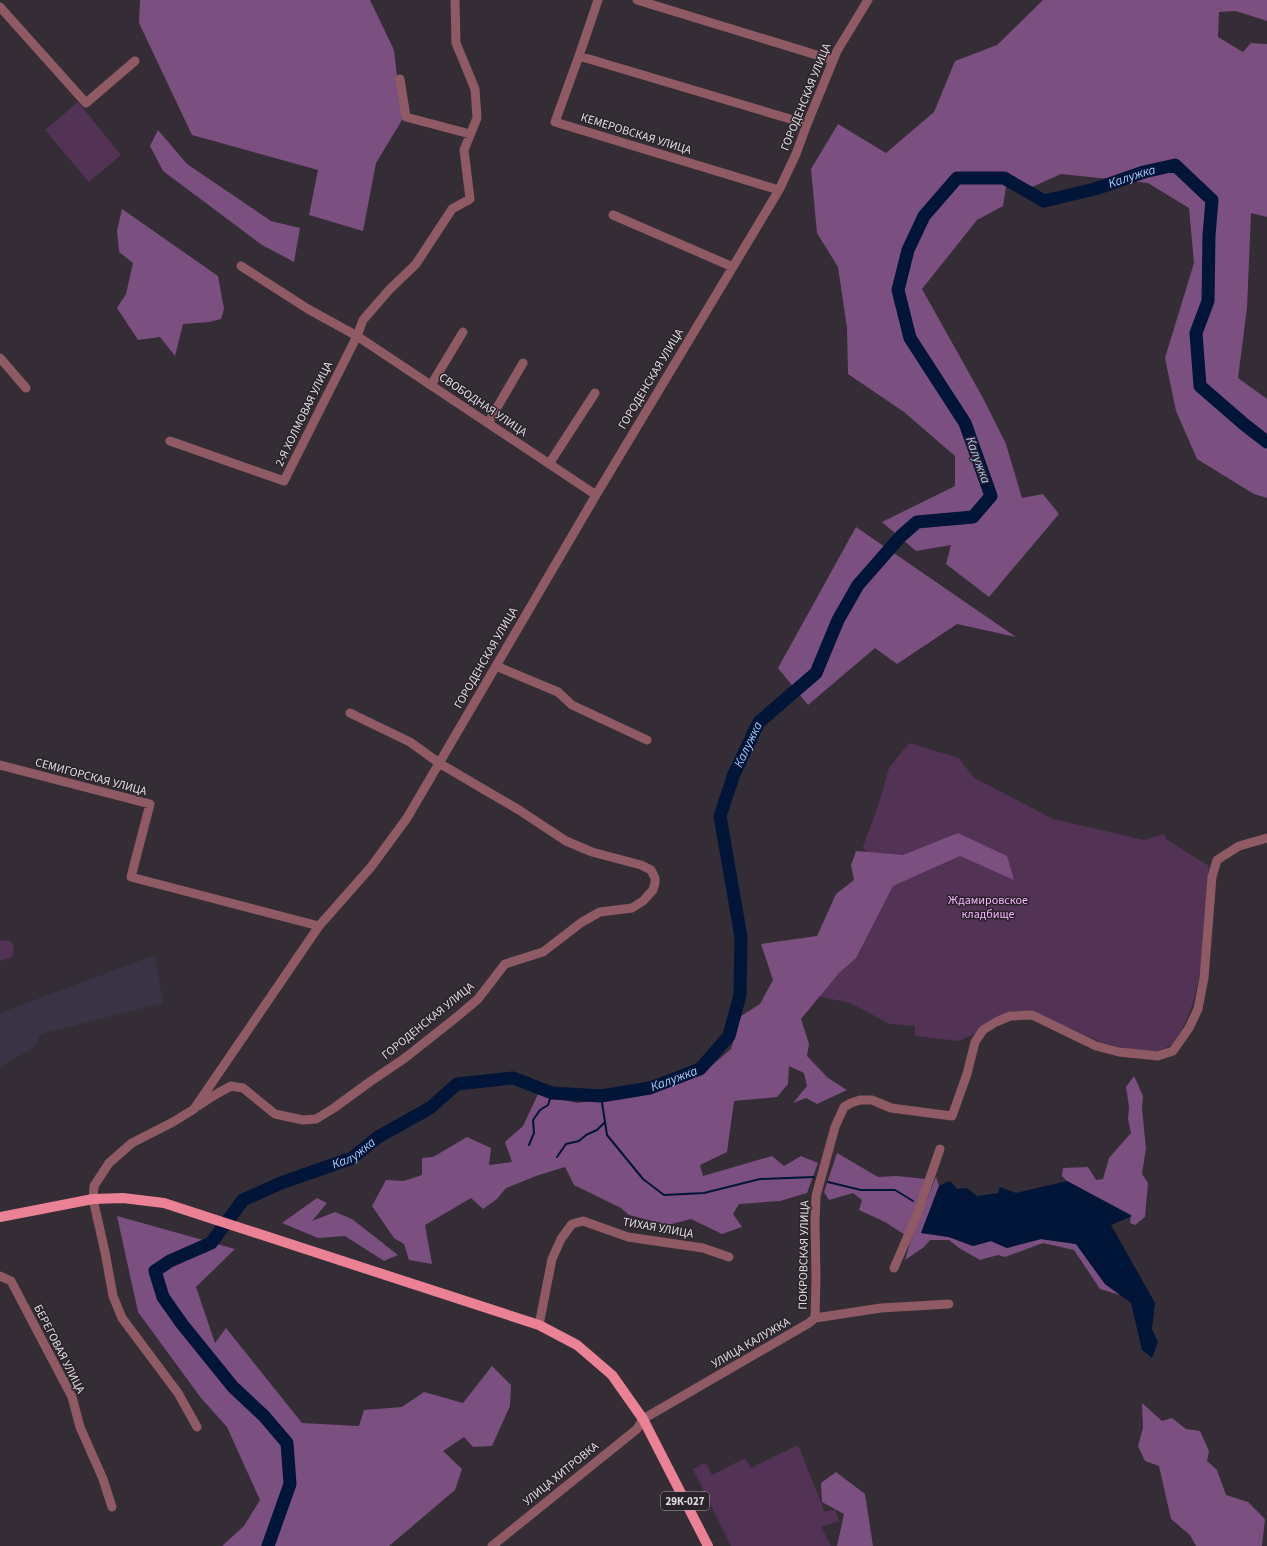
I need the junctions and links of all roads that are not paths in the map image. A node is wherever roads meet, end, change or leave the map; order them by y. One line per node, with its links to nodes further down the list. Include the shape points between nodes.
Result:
1 (455, 0): 11 (street, via 456,43 475,89 477,118)
2 (598, 0): 6 (street, КЕМЕРОВСКАЯ УЛИЦА)
3 (637, 0): 7 (street)
4 (868, 0): 7 (street, ГОРОДЕНСКАЯ УЛИЦА)
5 (0, 7): 8 (street, via 86,103)
6 (579, 56): 10 (street); 12 (street, КЕМЕРОВСКАЯ УЛИЦА, via 555,122)
7 (833, 60): 10 (street, ГОРОДЕНСКАЯ УЛИЦА)
8 (135, 61)
9 (400, 79): 11 (street, via 406,117)
10 (807, 124): 12 (street, ГОРОДЕНСКАЯ УЛИЦА)
11 (470, 134): 17 (street, via 464,150 470,199 452,209 416,264 363,320)
12 (778, 190): 15 (street, ГОРОДЕНСКАЯ УЛИЦА)
13 (613, 215): 15 (street)
14 (241, 266): 17 (street, СВОБОДНАЯ УЛИЦА, via 308,309)
15 (733, 267): 26 (street, ГОРОДЕНСКАЯ УЛИЦА)
16 (463, 332): 20 (street)
17 (357, 336): 20 (street, СВОБОДНАЯ УЛИЦА); 24 (street, 2-Я ХОЛМОВАЯ УЛИЦА, via 284,481)
18 (0, 358): 21 (street)
19 (523, 363): 23 (street)
20 (431, 385): 23 (street, СВОБОДНАЯ УЛИЦА)
21 (26, 388)
22 (595, 393): 25 (street)
23 (488, 423): 25 (street, СВОБОДНАЯ УЛИЦА)
24 (170, 441)
25 (549, 464): 26 (street, СВОБОДНАЯ УЛИЦА)
26 (596, 495): 27 (street, ГОРОДЕНСКАЯ УЛИЦА)
27 (496, 666): 29 (street, via 558,692 572,705); 30 (street, ГОРОДЕНСКАЯ УЛИЦА)
28 (350, 713): 30 (street, ГОРОДЕНСКАЯ УЛИЦА, via 410,742)
29 (648, 740)
30 (438, 763): 33 (street, ГОРОДЕНСКАЯ УЛИЦА, via 407,818 385,849); 34 (street, ГОРОДЕНСКАЯ УЛИЦА, via 519,810 566,841 592,852 651,870 655,878 653,890 632,908 600,912 582,922 544,952 505,964 478,999 458,1016 405,1058 316,1119 303,1120 275,1114 243,1088 230,1086)
31 (0, 765): 33 (street, СЕМИГОРСКАЯ УЛИЦА, via 150,804 132,877)
32 (1267, 838): 42 (street, ПОКРОВСКАЯ УЛИЦА, via 1240,846 1217,860 1212,877 1204,978 1198,1009 1173,1051 1158,1056 1120,1052 1096,1046 1032,1015 1010,1016 983,1030 975,1042 952,1116 891,1108 872,1100 851,1102 844,1107 835,1127 816,1196)
33 (319, 926): 34 (street, ГОРОДЕНСКАЯ УЛИЦА)
34 (194, 1109): 36 (street, ГОРОДЕНСКАЯ УЛИЦА, via 132,1143 109,1163 94,1186)
35 (940, 1149): 39 (street, via 917,1215)
36 (93, 1199): 37 (main road); 43 (main road, via 123,1198 164,1203); 45 (street, via 113,1296 122,1318 178,1393)
37 (0, 1217)
38 (729, 1258): 43 (street, ТИХАЯ УЛИЦА, via 703,1248 628,1237 583,1221 572,1224 561,1239 552,1259)
39 (894, 1268)
40 (0, 1276): 46 (street, БЕРЕГОВАЯ УЛИЦА, via 10,1282 72,1397 80,1428 103,1479)
41 (949, 1304): 42 (street, УЛИЦА КАЛУЖКА, via 881,1308)
42 (815, 1318): 44 (street, УЛИЦА КАЛУЖКА)
43 (539, 1325): 44 (main road, via 577,1346 612,1375)
44 (643, 1420): 47 (street, УЛИЦА ХИТРОВКА, via 637,1429); 48 (main road, 29К-027)
45 (197, 1427)
46 (112, 1507)
47 (492, 1546)
48 (708, 1546)

